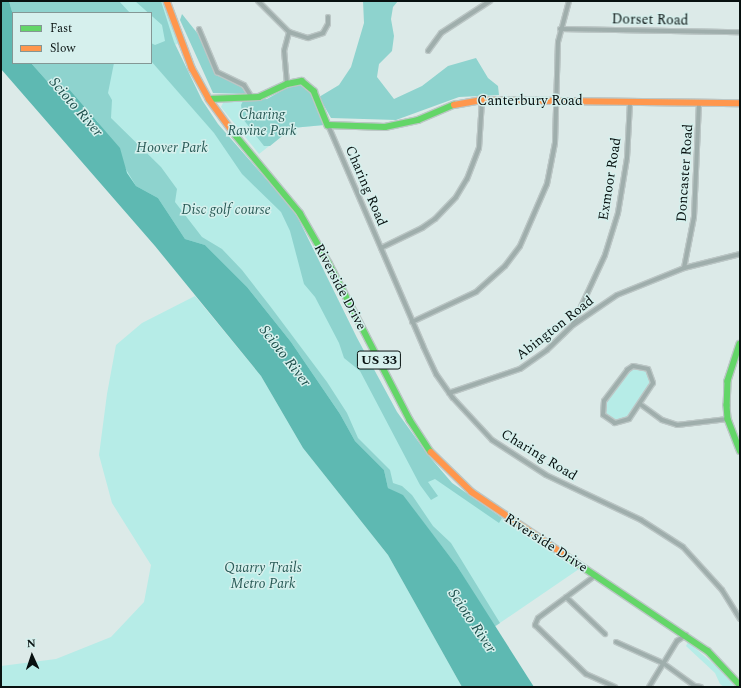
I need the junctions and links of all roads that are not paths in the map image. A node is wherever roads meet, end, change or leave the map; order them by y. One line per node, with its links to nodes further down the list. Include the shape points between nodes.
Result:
1 (166, 1): 13 (main road, Riverside Drive / US 33, via 192,68)
2 (258, 1): 8 (street)
3 (490, 1): 10 (street, via 441,34)
4 (569, 1): 7 (street)
5 (328, 17): 8 (street, via 326,29 319,36 308,38)
6 (199, 29): 12 (street, via 217,72 244,85)
7 (560, 29): 9 (street, Dorset Road); 15 (street)
8 (289, 32): 11 (street, via 284,51)
9 (740, 32)
10 (428, 51)
11 (286, 84): 12 (main road, via 264,96); 19 (main road, via 302,81 310,86)
12 (252, 98): 13 (main road)
13 (209, 99): 30 (main road, Riverside Drive / US 33, via 231,130 300,213 329,263 410,420 433,455 472,492 491,506)
14 (482, 100): 15 (main road, Canterbury Road); 19 (main road, Canterbury Road, via 455,105 395,126); 20 (street, via 479,148 467,179 456,196 428,223)
15 (556, 100): 16 (main road, Canterbury Road); 23 (street, via 555,143 547,184 520,246 505,266 476,292)
16 (630, 102): 17 (main road, Canterbury Road); 24 (street, Exmoor Road, via 627,158 618,213 604,255)
17 (699, 103): 18 (main road, Canterbury Road); 22 (street, Doncaster Road, via 696,201)
18 (740, 103)
19 (328, 124): 20 (street, Charing Road)
20 (381, 248): 23 (street, Charing Road)
21 (740, 254): 22 (street, Abington Road)
22 (684, 268): 24 (street, Abington Road, via 618,295)
23 (412, 322): 26 (street, Charing Road, via 436,374)
24 (573, 325): 26 (street, Abington Road, via 547,350 520,369)
25 (740, 344): 28 (main road, via 728,381)
26 (449, 393): 32 (street, Charing Road, via 492,440 546,475 641,520 683,547 722,590)
27 (640, 404): 27 (street, via 629,419 622,423 608,420 603,415 604,401 627,370 634,366 648,369 652,375 651,390); 28 (street, via 662,420 677,425)
28 (728, 419): 29 (main road)
29 (740, 451)
30 (596, 575): 31 (street); 34 (main road, Riverside Drive / US 33)
31 (566, 597): 33 (street); 38 (street, via 536,620 537,628 586,674)
32 (740, 619)
33 (605, 634)
34 (686, 635): 36 (street, via 677,641); 37 (main road, Riverside Drive / US 33, via 719,661)
35 (616, 642): 36 (street)
36 (663, 663): 39 (street); 40 (street, via 695,686)
37 (740, 685)
38 (615, 687)
39 (649, 687)
40 (701, 687)

